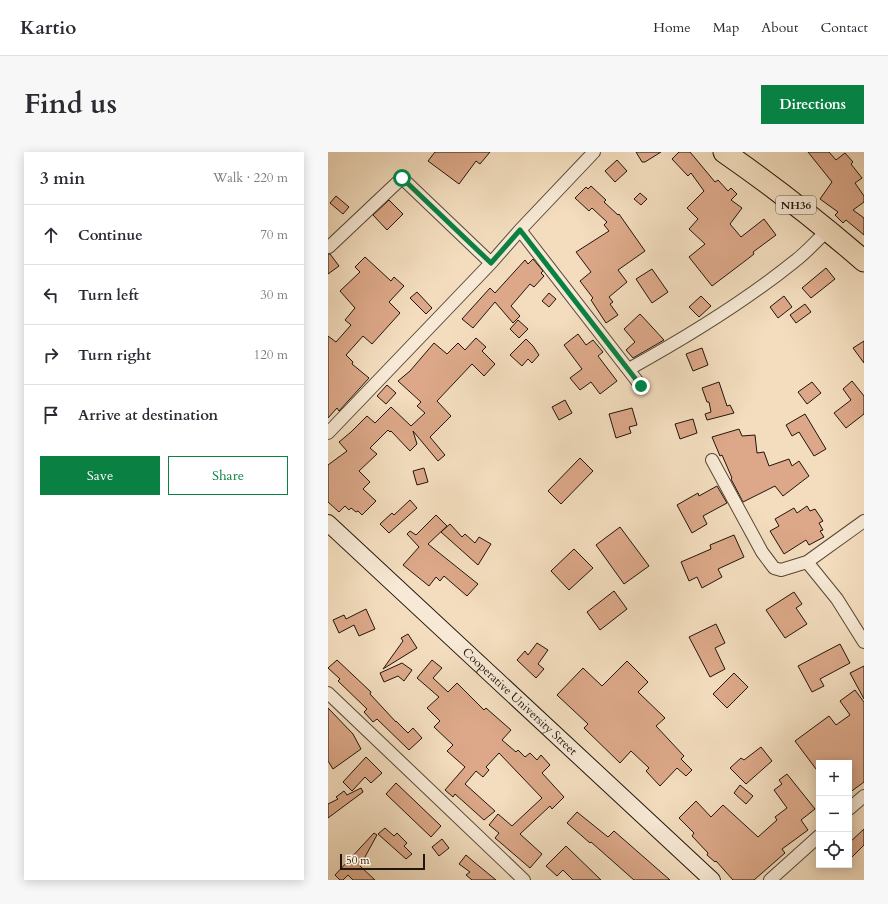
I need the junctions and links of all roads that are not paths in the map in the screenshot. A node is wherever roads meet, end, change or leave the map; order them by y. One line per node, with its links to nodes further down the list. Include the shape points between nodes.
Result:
1 (594, 152): 3 (street)
2 (724, 152): 4 (highway, NH36)
3 (520, 230): 7 (street); 8 (street)
4 (828, 230): 6 (highway, NH36); 8 (street, via 796,260 743,300)
5 (328, 246): 7 (street, via 402,178)
6 (864, 261)
7 (491, 263): 10 (street)
8 (629, 369): 9 (street)
9 (641, 386)
10 (328, 433)
11 (712, 460): 14 (street, via 770,564 781,570)
12 (864, 521): 14 (street)
13 (328, 523): 21 (street, Cooperative University Street)
14 (806, 562): 15 (street, via 837,599)
15 (864, 642)
16 (328, 693): 20 (street)
17 (864, 796): 18 (street)
18 (852, 807)
19 (816, 839): 22 (street)
20 (524, 880)
21 (712, 880)
22 (770, 880)

